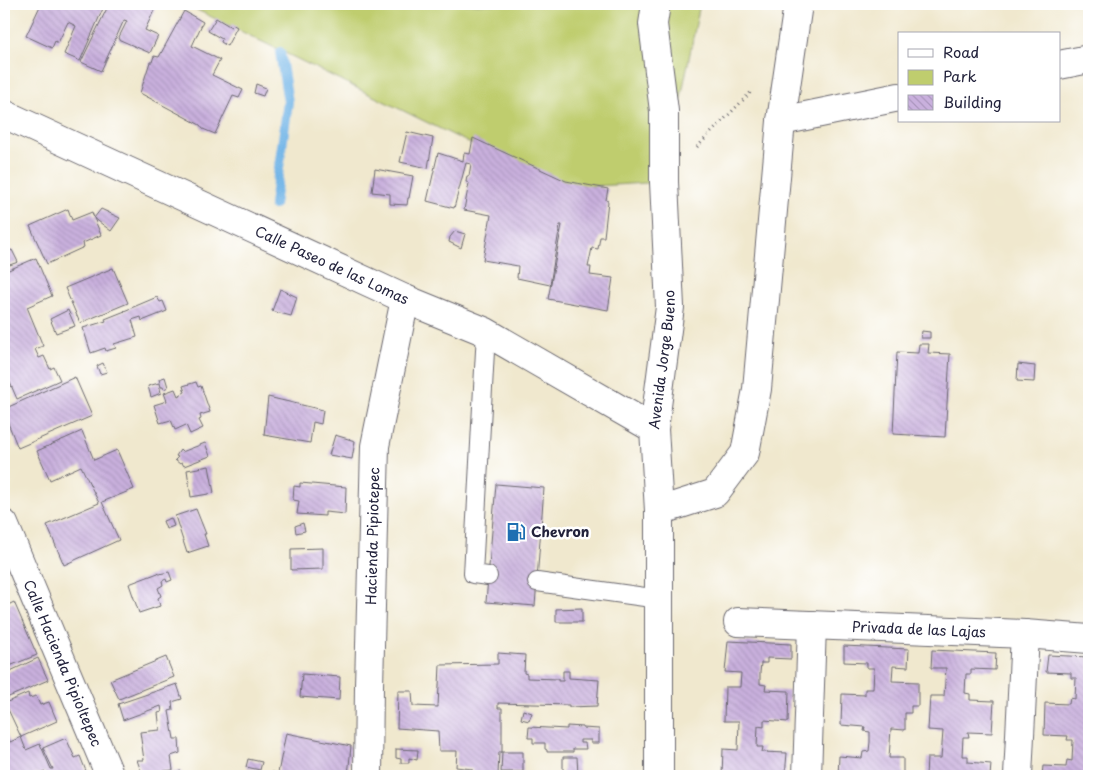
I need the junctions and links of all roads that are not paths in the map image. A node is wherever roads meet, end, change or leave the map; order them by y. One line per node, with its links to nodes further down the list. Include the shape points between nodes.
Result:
1 (656, 4): 10 (street, Avenida Jorge Bueno, via 653,24 664,111 670,307)
2 (798, 4): 7 (street)
3 (1089, 59): 4 (street)
4 (1060, 65)
5 (898, 97): 7 (street)
6 (4, 114): 8 (street, Calle Paseo de las Lomas)
7 (781, 121): 11 (street, via 757,389 746,453 715,493)
8 (405, 299): 9 (street, Calle Paseo de las Lomas); 21 (street, Hacienda Pipiotepec, via 375,446)
9 (486, 332): 10 (street, Calle Paseo de las Lomas); 13 (lane, via 473,574)
10 (654, 429): 11 (street, Avenida Jorge Bueno)
11 (659, 511): 15 (street, Avenida Jorge Bueno)
12 (4, 524): 20 (street, Calle Hacienda Pipioltepec)
13 (488, 576)
14 (537, 582): 15 (lane)
15 (659, 599): 22 (street, Avenida Jorge Bueno)
16 (738, 622): 17 (street, Privada de las Lajas)
17 (812, 625): 18 (street, Privada de las Lajas); 23 (street)
18 (1024, 634): 19 (street, Privada de las Lajas); 24 (street)
19 (1089, 639)
20 (110, 776)
21 (368, 776)
22 (659, 776)
23 (807, 776)
24 (1018, 776)

